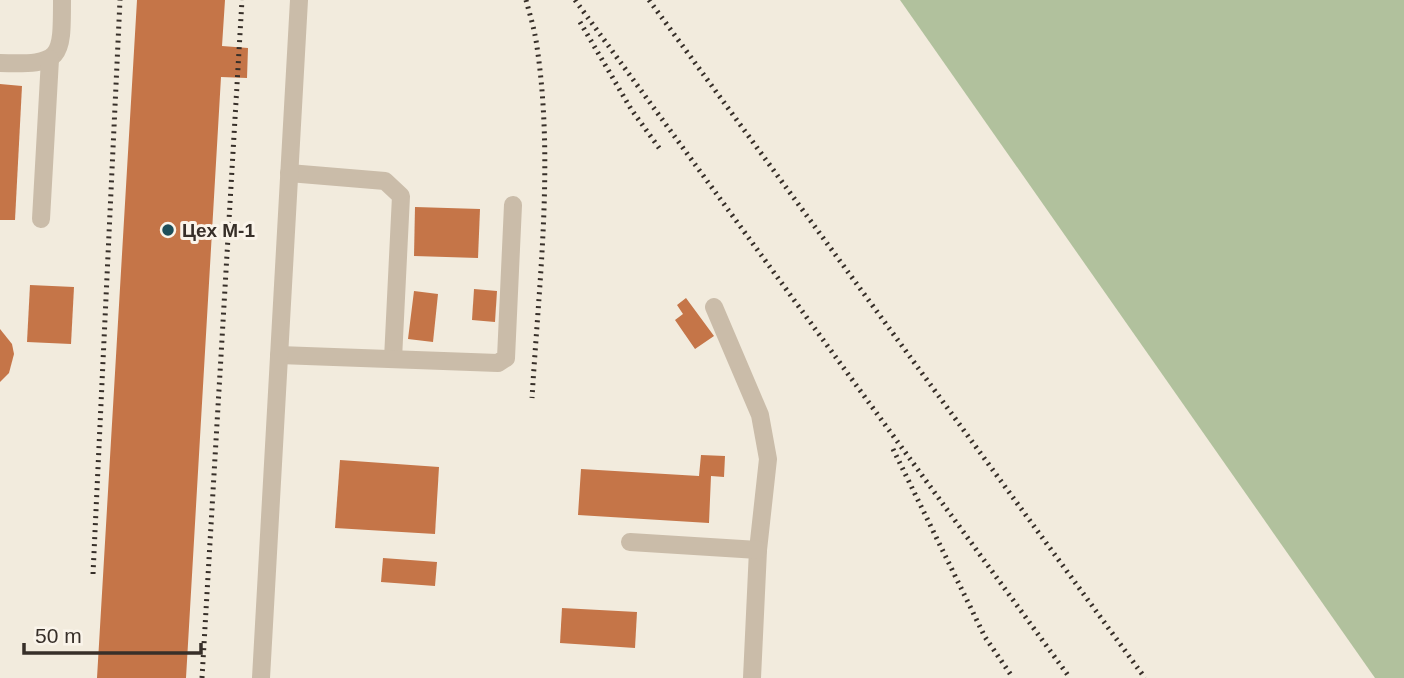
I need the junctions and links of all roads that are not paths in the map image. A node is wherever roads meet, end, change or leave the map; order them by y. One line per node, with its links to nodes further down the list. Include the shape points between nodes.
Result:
1 (62, 0): 3 (lane, via 62,44)
2 (299, 0): 5 (lane)
3 (50, 59): 4 (lane); 7 (lane)
4 (0, 63)
5 (289, 173): 9 (lane); 10 (lane, via 385,181 401,196)
6 (513, 205): 10 (lane, via 506,358 498,363)
7 (41, 219)
8 (714, 307): 12 (lane, via 760,415 768,459)
9 (279, 355): 10 (lane); 13 (lane)
10 (393, 359)
11 (630, 542): 12 (lane)
12 (758, 550): 14 (lane)
13 (261, 678)
14 (752, 678)

